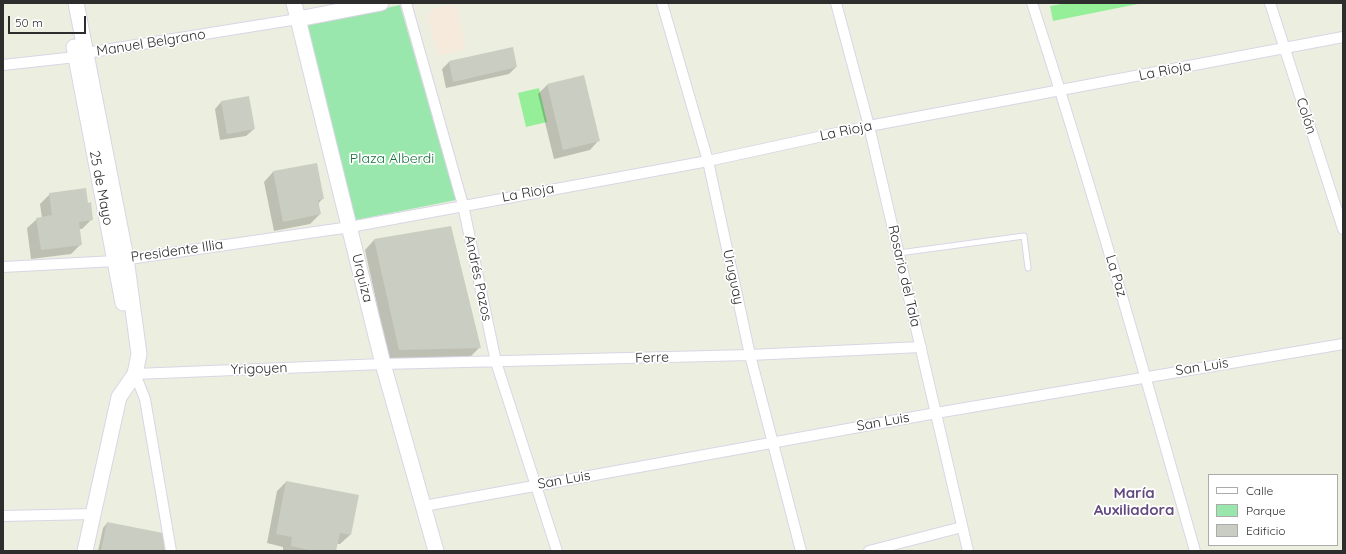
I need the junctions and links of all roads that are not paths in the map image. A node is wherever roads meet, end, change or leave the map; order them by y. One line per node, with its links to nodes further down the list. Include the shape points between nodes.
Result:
1 (65, 3): 13 (street, 25 de Mayo)
2 (76, 3): 13 (street, 25 de Mayo)
3 (294, 3): 10 (street, Urquiza)
4 (381, 3): 10 (street)
5 (406, 3): 18 (street, Andrés Pazos)
6 (662, 3): 17 (street, Uruguay)
7 (836, 3): 16 (street, Rosario del Tala)
8 (1032, 3): 15 (street, La Paz)
9 (1270, 3): 12 (street, Colón)
10 (298, 19): 13 (street, Manuel Belgrano); 19 (street, Urquiza)
11 (1343, 37): 12 (street, La Rioja)
12 (1284, 49): 15 (street, La Rioja); 20 (street, Colón)
13 (81, 55): 14 (street, Manuel Belgrano); 22 (street, 25 de Mayo)
14 (3, 65)
15 (1061, 91): 16 (street, La Rioja); 31 (street, La Paz)
16 (869, 126): 17 (street, La Rioja); 21 (street, Rosario del Tala)
17 (708, 161): 18 (street, La Rioja); 27 (street, Uruguay)
18 (463, 205): 19 (street, La Rioja); 28 (street, Andrés Pazos)
19 (350, 227): 22 (street, Presidente Illia); 29 (street, Urquiza)
20 (1343, 229)
21 (899, 253): 24 (lane, via 1024,236); 26 (street, Rosario del Tala)
22 (121, 260): 23 (street, Presidente Illia); 30 (street, 25 de Mayo)
23 (3, 267)
24 (1028, 268)
25 (1343, 344): 31 (street, San Luis)
26 (921, 347): 27 (street, Ferre); 32 (street, Rosario del Tala)
27 (750, 355): 28 (street, Ferre); 33 (street, Uruguay)
28 (496, 362): 29 (street, Ferre); 34 (street, Andrés Pazos)
29 (383, 364): 30 (street, Yrigoyen); 35 (street, Urquiza)
30 (135, 374): 36 (street, via 120,397); 40 (street, 25 de Mayo, via 145,399)
31 (1146, 376): 32 (street, San Luis); 46 (street, La Paz)
32 (936, 413): 33 (street, San Luis); 38 (street, Rosario del Tala)
33 (773, 442): 34 (street, San Luis); 43 (street, Uruguay)
34 (536, 485): 35 (street, San Luis); 42 (street, Andrés Pazos)
35 (424, 506): 41 (street, Urquiza)
36 (93, 514): 37 (street); 39 (street)
37 (3, 516)
38 (962, 527): 44 (street); 45 (street, Rosario del Tala)
39 (85, 551)
40 (171, 551)
41 (436, 551)
42 (557, 551)
43 (801, 551)
44 (869, 551)
45 (968, 551)
46 (1195, 551)

